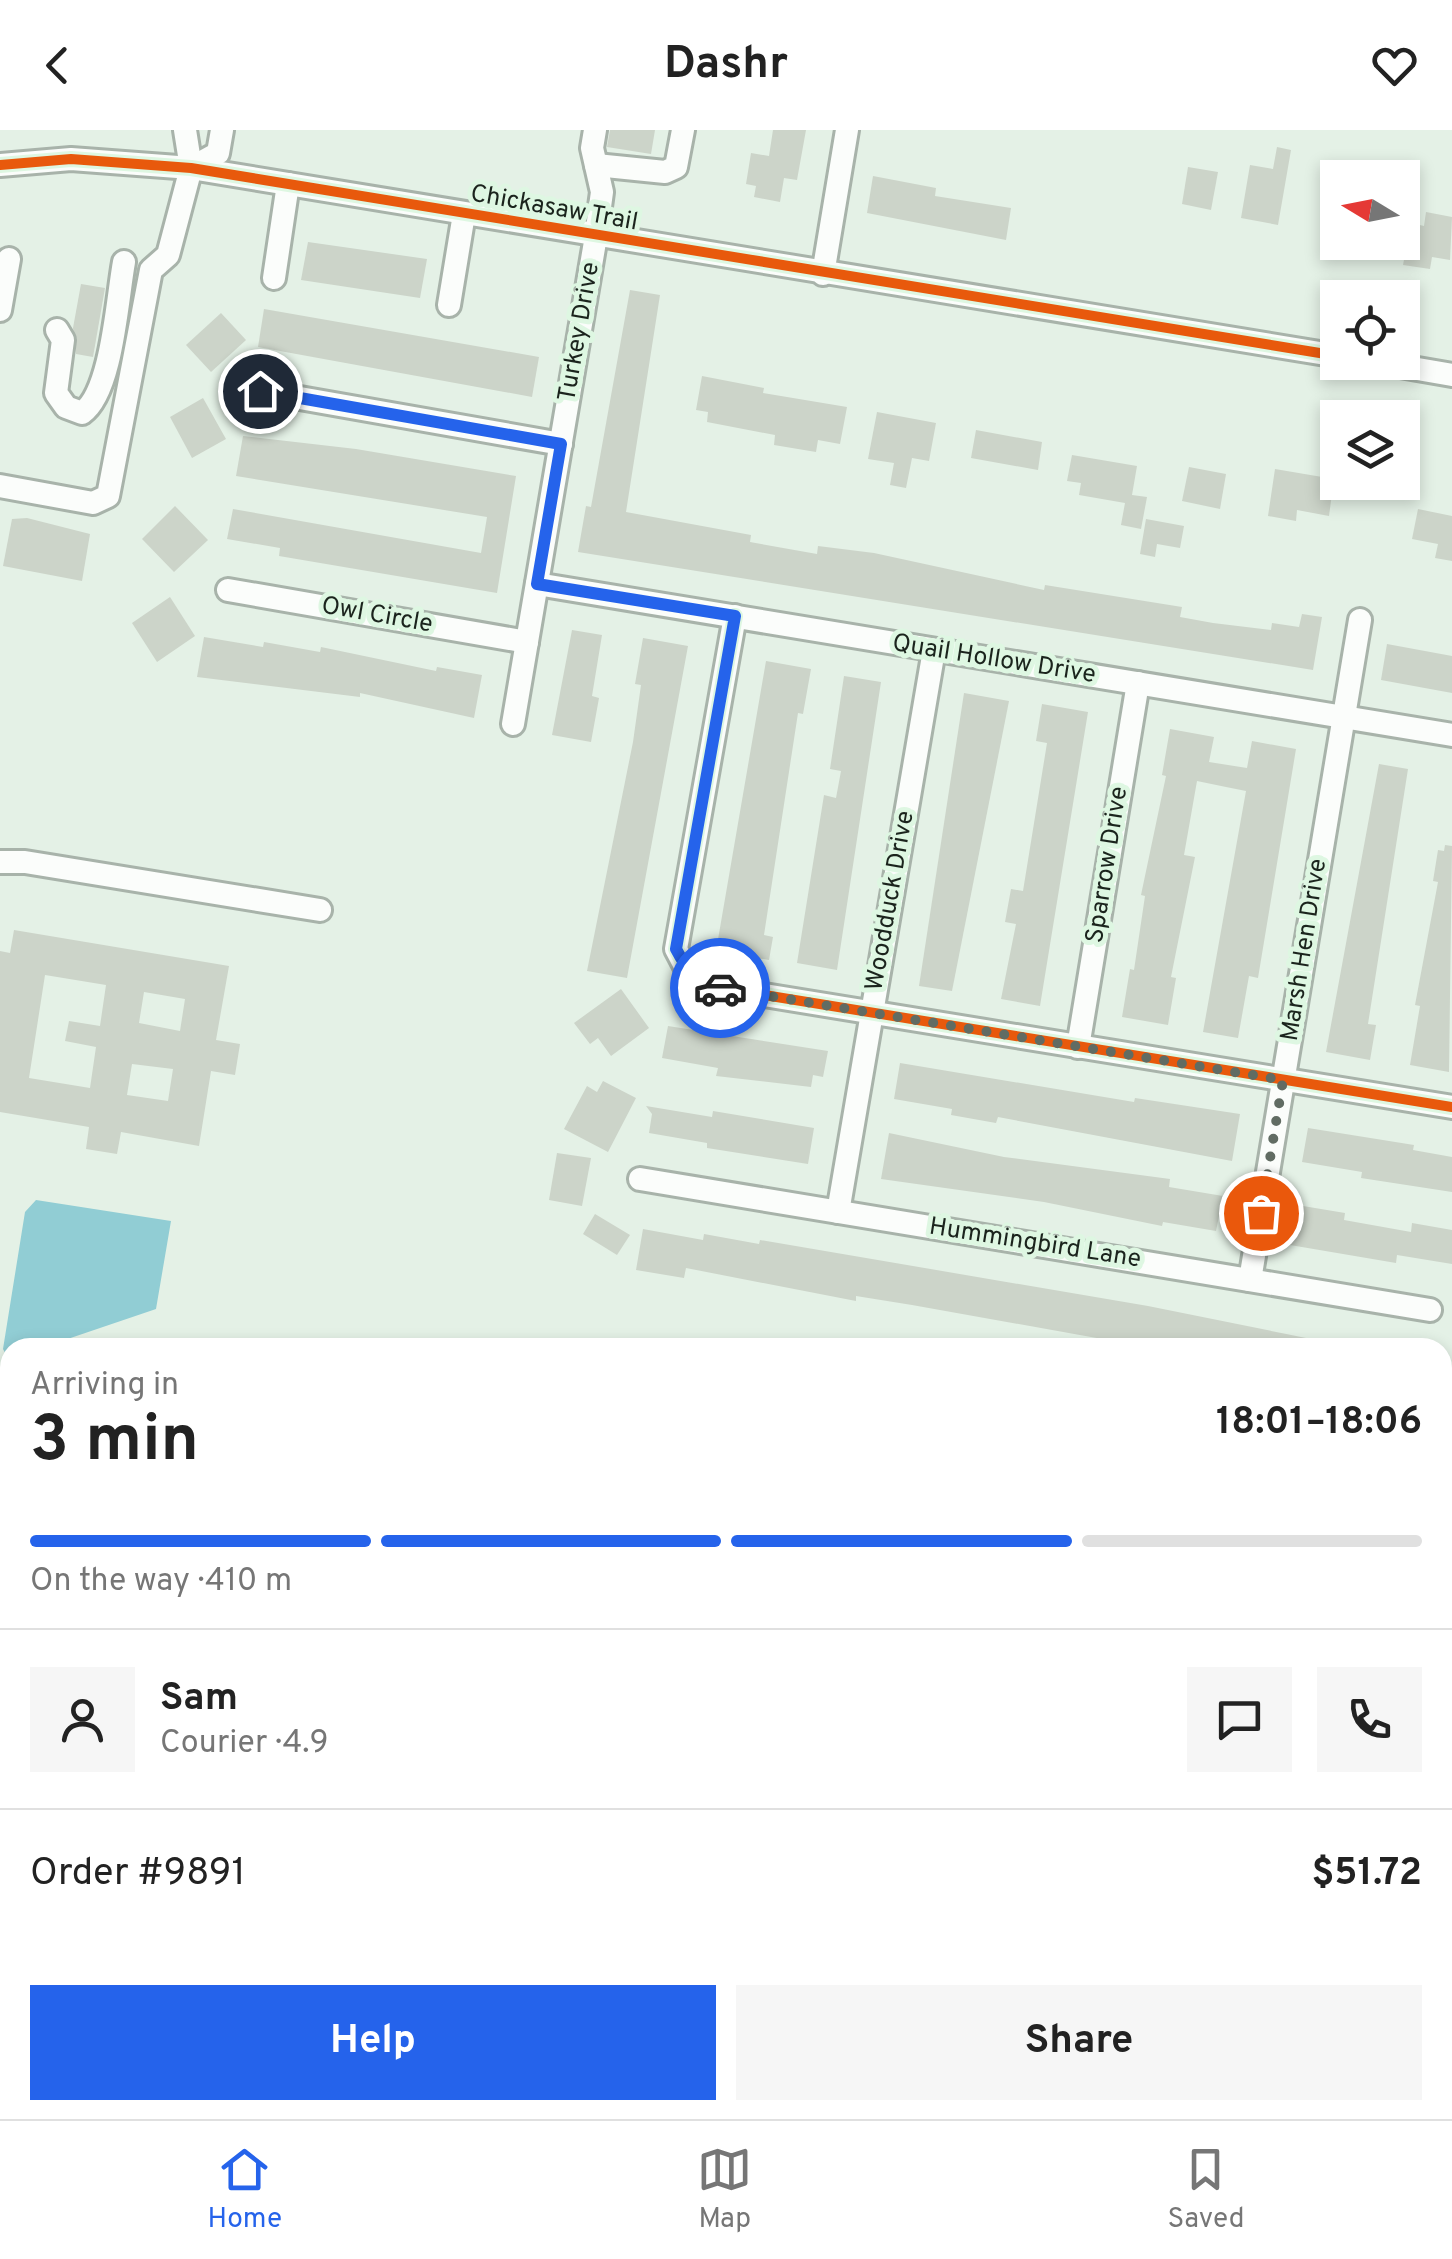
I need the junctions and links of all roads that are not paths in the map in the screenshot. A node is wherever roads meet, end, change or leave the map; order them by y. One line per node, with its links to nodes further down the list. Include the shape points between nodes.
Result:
1 (184, 130): 8 (street)
2 (222, 130): 8 (street, via 218,153)
3 (595, 130): 7 (street, Turkey Drive)
4 (682, 130): 7 (street, via 676,168)
5 (847, 130): 14 (street)
6 (0, 164): 8 (street, Chickasaw Trail, via 72,159)
7 (596, 165): 11 (street, Turkey Drive, via 602,192)
8 (191, 168): 9 (street, Chickasaw Trail); 24 (street, via 168,254 152,270 108,496 92,504)
9 (288, 184): 10 (street, Chickasaw Trail); 15 (street)
10 (464, 214): 11 (street, Chickasaw Trail); 16 (street)
11 (596, 236): 14 (street, Chickasaw Trail); 23 (street, Turkey Drive)
12 (10, 258): 17 (street)
13 (124, 262): 18 (street, via 104,376 94,405 82,413 66,407 56,392 63,340)
14 (823, 274): 19 (street, Chickasaw Trail)
15 (274, 278)
16 (449, 305)
17 (0, 310)
18 (57, 330)
19 (1320, 353)
20 (1420, 369): 21 (street)
21 (1452, 374)
22 (260, 391): 23 (street)
23 (561, 444): 25 (street, Turkey Drive)
24 (0, 486)
25 (537, 584): 27 (street, Quail Hollow Drive); 29 (street, Turkey Drive)
26 (228, 590): 29 (street, Owl Circle)
27 (735, 616): 30 (street, Quail Hollow Drive); 37 (street, via 676,949 686,970 708,986)
28 (1360, 620): 32 (street, Marsh Hen Drive)
29 (527, 642): 33 (street, Turkey Drive)
30 (934, 650): 31 (street, Quail Hollow Drive); 37 (street, Woodduck Drive)
31 (1138, 683): 32 (street, Quail Hollow Drive); 38 (street, Sparrow Drive)
32 (1344, 717): 34 (street, Quail Hollow Drive); 39 (street, Marsh Hen Drive)
33 (513, 724)
34 (1452, 735)
35 (0, 862): 36 (street)
36 (320, 910)
37 (872, 1013): 38 (street); 42 (street, Woodduck Drive)
38 (1078, 1047): 39 (street)
39 (1283, 1080): 40 (street); 43 (street, Marsh Hen Drive)
40 (1451, 1107)
41 (640, 1178): 42 (street, Hummingbird Lane)
42 (838, 1212): 43 (street, Hummingbird Lane)
43 (1250, 1280): 44 (street, Hummingbird Lane)
44 (1430, 1310)

